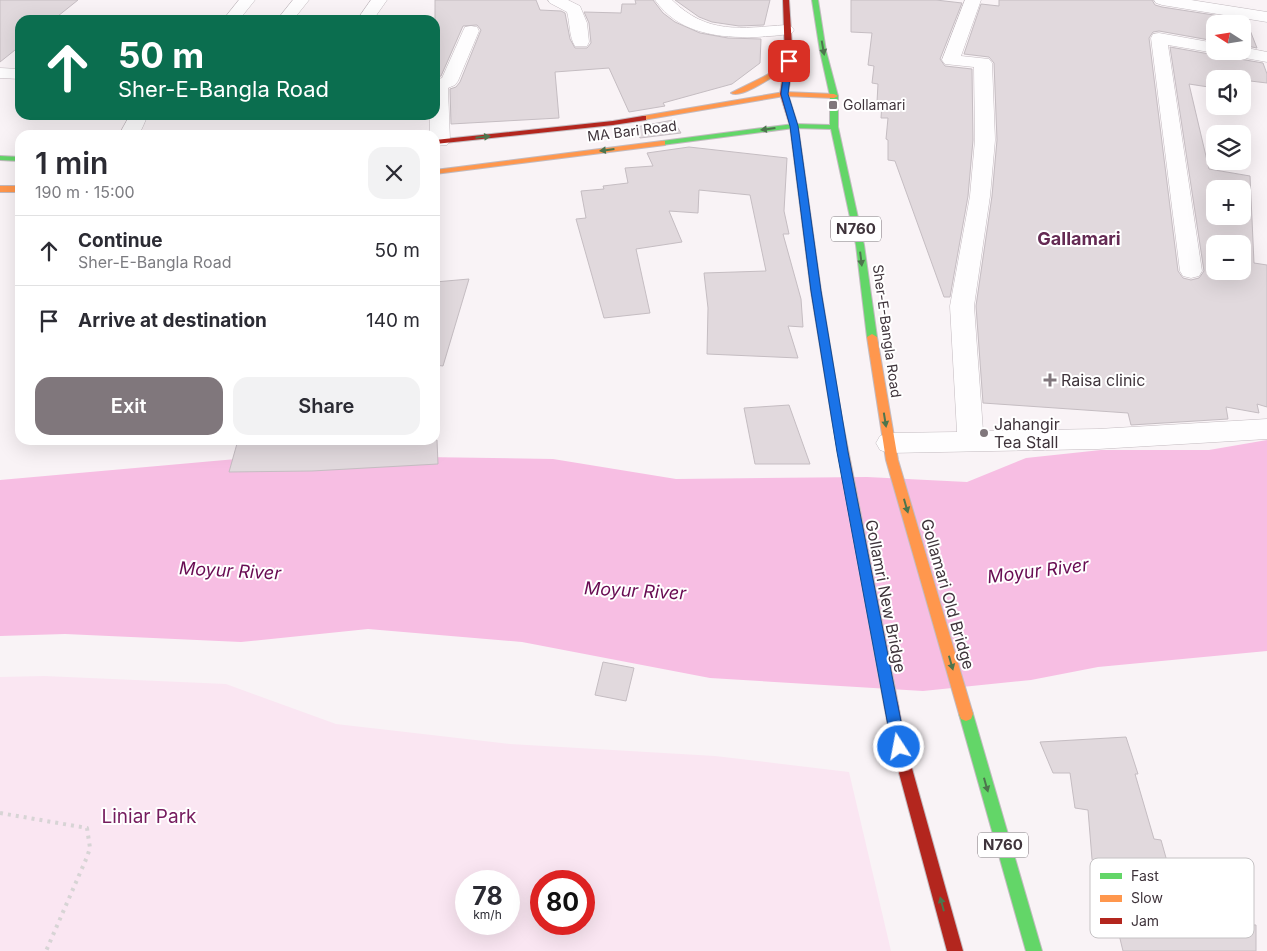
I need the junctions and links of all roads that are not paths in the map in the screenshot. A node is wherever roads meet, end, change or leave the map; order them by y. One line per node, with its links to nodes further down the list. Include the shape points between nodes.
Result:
1 (248, 0): 10 (street)
2 (301, 0): 11 (street)
3 (379, 0): 12 (street)
4 (556, 0): 16 (street, via 574,9)
5 (663, 0): 14 (street, via 687,21 712,30)
6 (786, 0): 14 (main road, N760)
7 (815, 0): 25 (main road, Sher-E-Bangla Road / N760, one-way to 25)
8 (973, 0): 37 (street, via 951,60 983,63 985,140 980,196 962,306)
9 (1162, 0): 13 (street)
10 (235, 15)
11 (289, 15)
12 (368, 15)
13 (1267, 17)
14 (786, 30): 20 (main road, N760)
15 (471, 31): 23 (street, via 449,81)
16 (581, 42)
17 (1206, 46): 35 (street, via 1159,38)
18 (1251, 54): 19 (street)
19 (1267, 57)
20 (789, 61): 24 (main road, N760); 26 (main road, via 770,77)
21 (0, 73): 22 (street)
22 (15, 74)
23 (440, 85)
24 (784, 94): 25 (main road, MA Bari Road); 26 (main road, MA Bari Road); 27 (main road, N760)
25 (834, 96): 28 (main road, Sher-E-Bangla Road / N760)
26 (694, 110): 29 (main road, MA Bari Road, one-way to 26, via 613,123)
27 (794, 126): 28 (main road, MA Bari Road); 32 (main road, MA Bari Road, one-way to 32); 39 (main road, Gollamri New Bridge / N760, one-way to 27, via 899,747 842,452)
28 (834, 127): 38 (main road, Sher-E-Bangla Road / N760, one-way to 38, via 860,245)
29 (440, 142)
30 (0, 158): 31 (main road)
31 (15, 159)
32 (440, 171)
33 (15, 188): 34 (main road)
34 (0, 189)
35 (1191, 271)
36 (1267, 429): 37 (street, via 1098,439)
37 (972, 442): 38 (street)
38 (891, 452): 40 (main road, Gollamari Old Bridge / N760, one-way to 40)
39 (955, 951)
40 (1034, 951)

